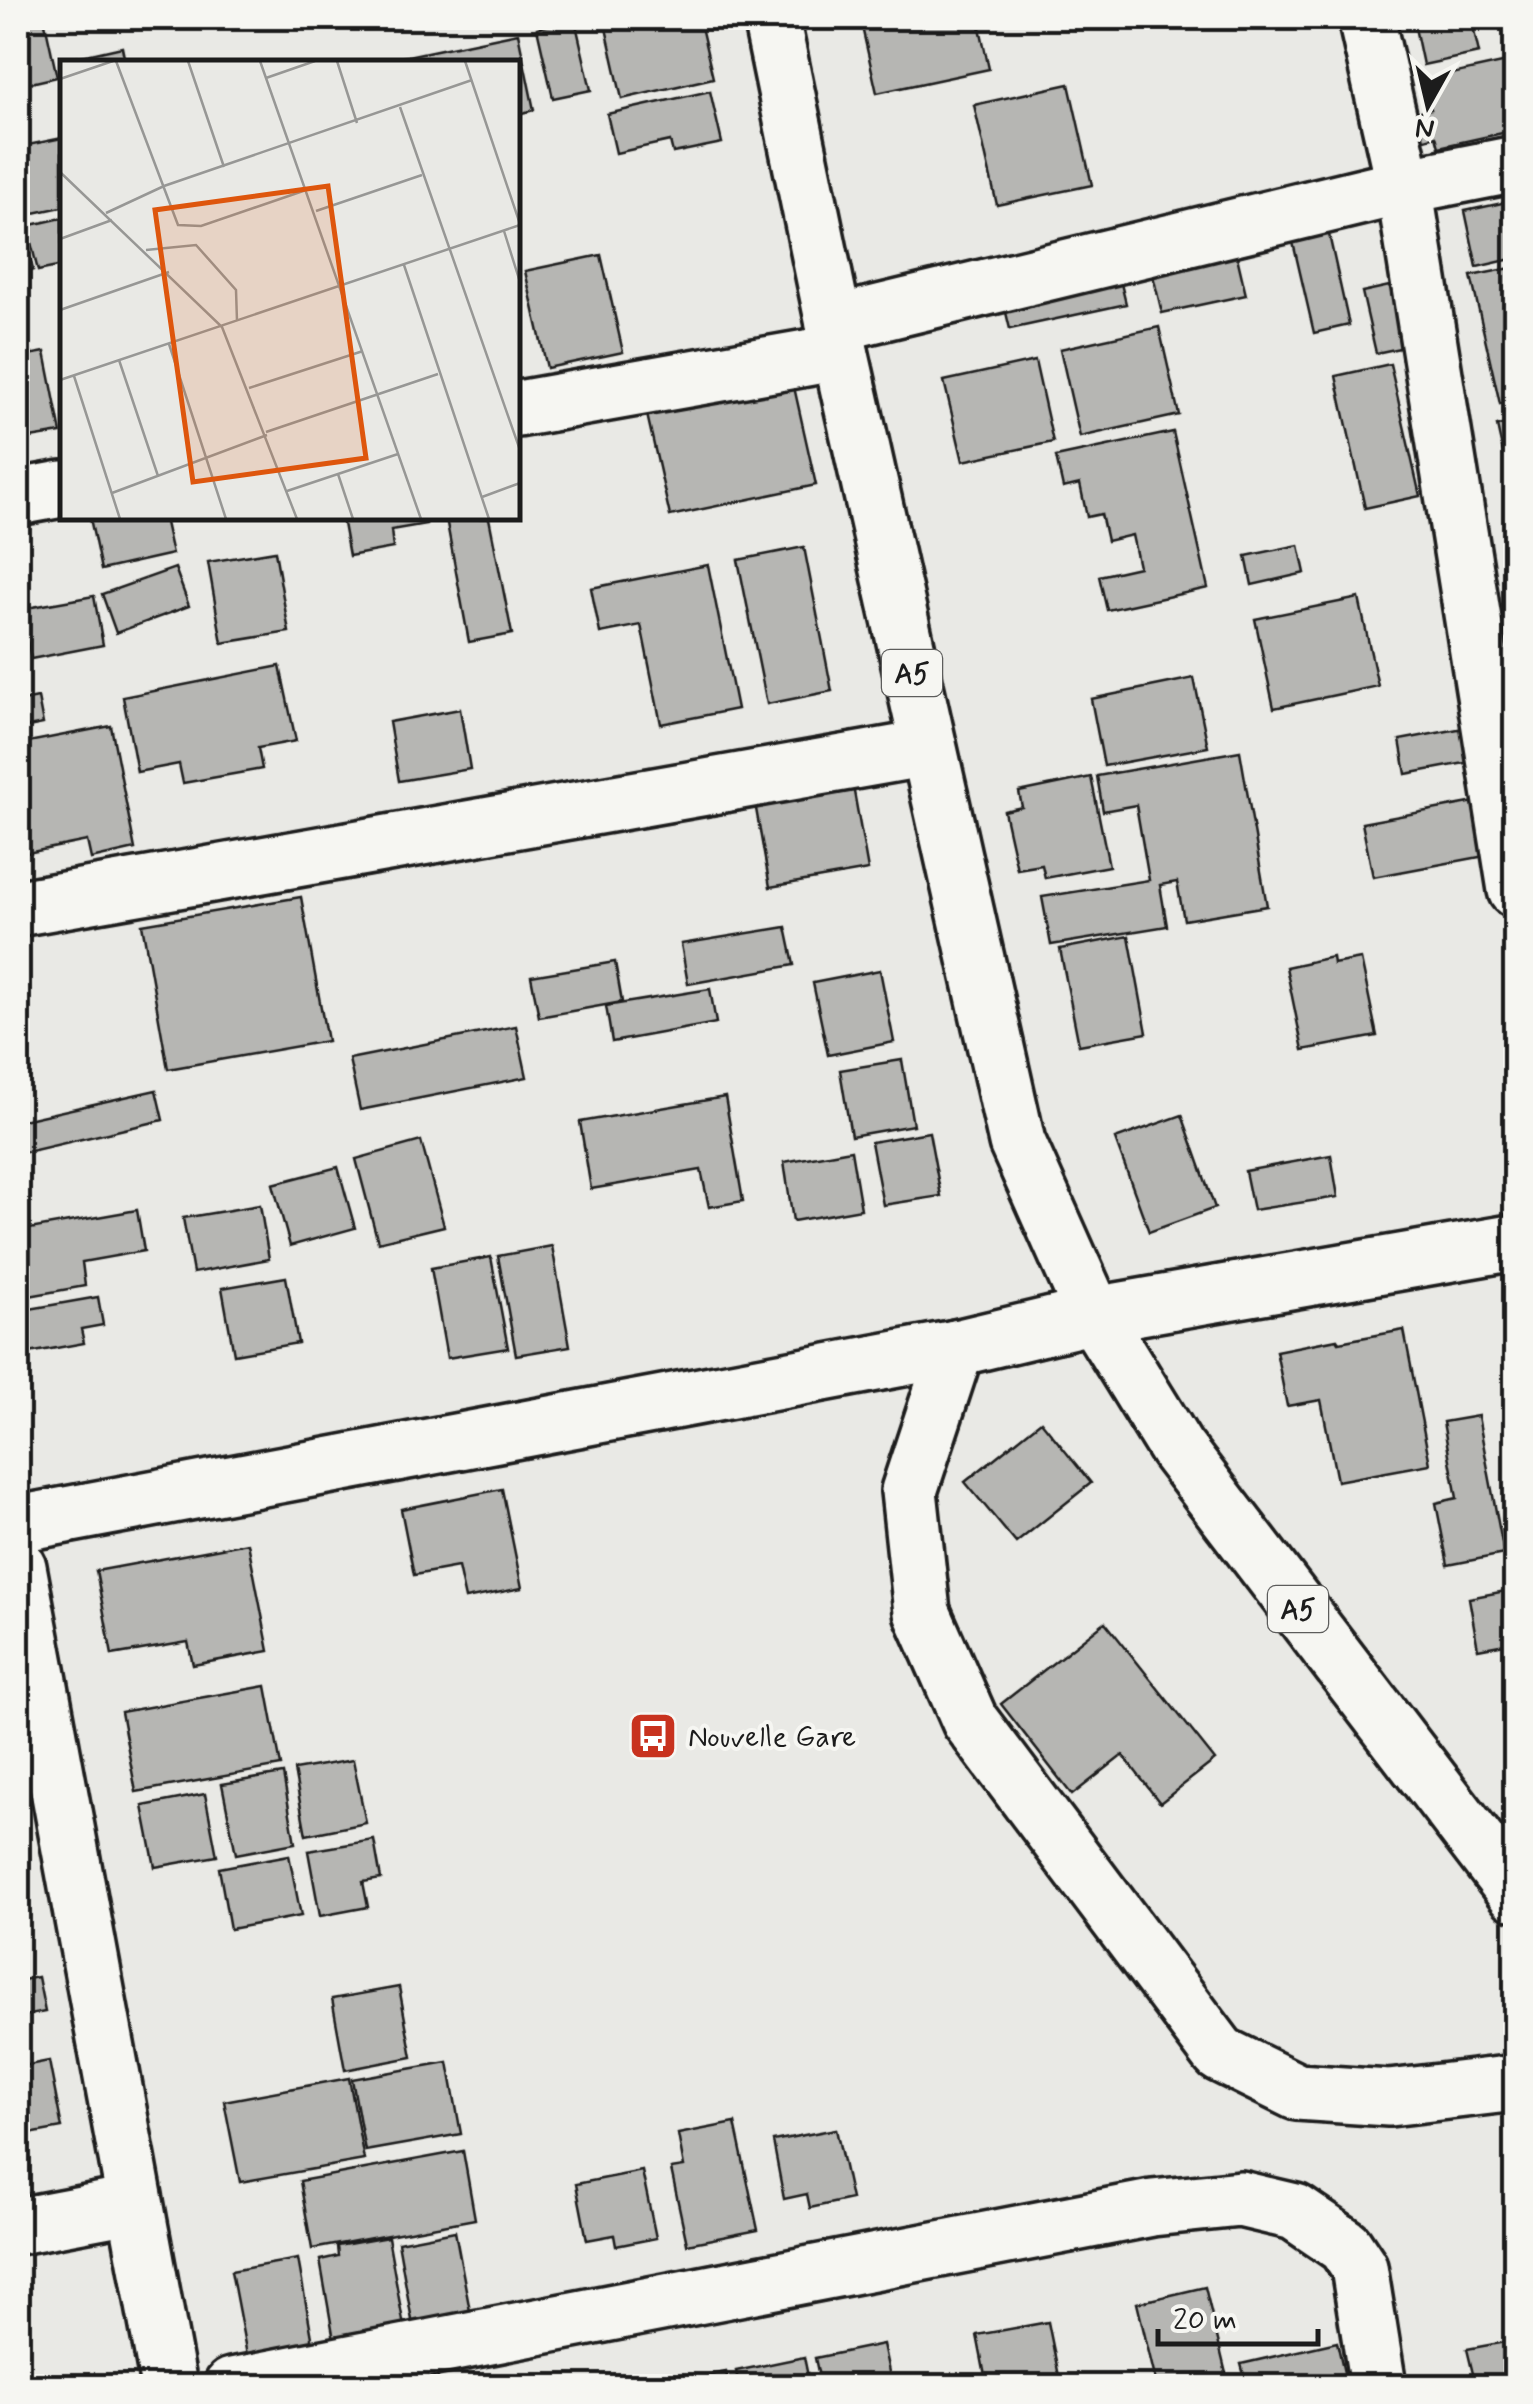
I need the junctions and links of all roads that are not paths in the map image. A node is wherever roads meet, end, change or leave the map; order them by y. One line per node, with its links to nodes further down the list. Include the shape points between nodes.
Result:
1 (772, 18): 5 (street, A5)
2 (1366, 18): 4 (street)
3 (1516, 164): 4 (street)
4 (1404, 186): 5 (street); 10 (street)
5 (837, 338): 6 (street); 9 (street, A5)
6 (520, 409)
7 (60, 489): 8 (street)
8 (18, 497)
9 (928, 748): 11 (street); 13 (street, A5, via 1017,1142)
10 (1516, 890)
11 (18, 908)
12 (1516, 1242): 13 (street)
13 (1094, 1315): 14 (street); 17 (street, A5, via 1176,1448)
14 (956, 1348): 15 (street); 18 (street, via 909,1490 922,1612 970,1721 1220,2054 1298,2092 1390,2098)
15 (18, 1524)
16 (18, 1567): 19 (street)
17 (1504, 1863)
18 (1516, 2083)
19 (135, 2204): 20 (street); 21 (street)
20 (18, 2226)
21 (169, 2386)
22 (232, 2386): 23 (street, via 1152,2208 1240,2199 1295,2212 1346,2246 1360,2267)
23 (1378, 2386)

